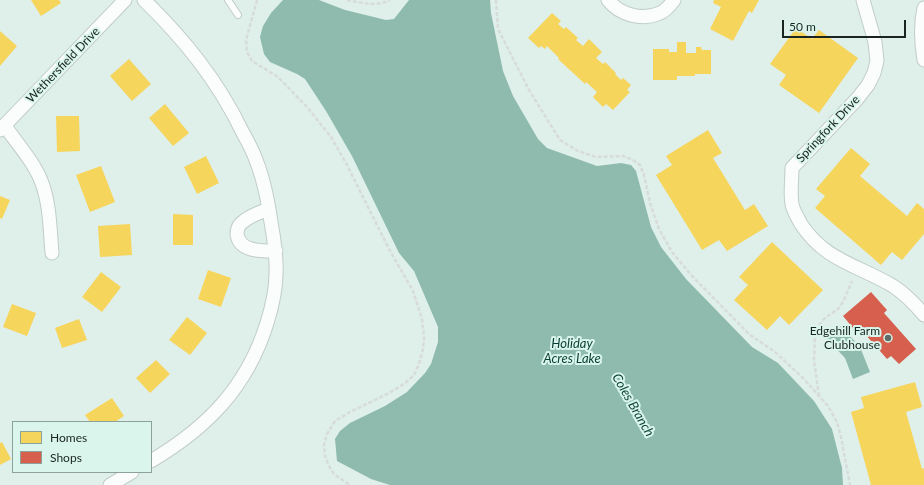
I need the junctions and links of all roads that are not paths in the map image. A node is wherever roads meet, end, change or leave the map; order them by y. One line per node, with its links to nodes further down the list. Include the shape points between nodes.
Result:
1 (125, 0): 10 (street, Wethersfield Drive)
2 (144, 0): 11 (street, via 180,37 225,99 256,159)
3 (228, 0): 8 (lane)
4 (608, 0): 5 (street, via 619,10 632,16 648,16 662,13)
5 (674, 0)
6 (863, 0): 14 (street, Springfork Drive, via 875,42 877,61 874,73 856,99 792,168 792,205 808,235 819,247 893,286)
7 (924, 8): 9 (street, via 921,21)
8 (238, 15)
9 (924, 60)
10 (2, 128): 13 (street, via 34,166 42,184 48,205)
11 (269, 209): 12 (street); 12 (street, via 243,221 237,233 239,241 246,248)
12 (276, 251): 15 (street, via 276,280 271,310 258,350 240,382 198,428)
13 (52, 253)
14 (924, 315)
15 (152, 460)
16 (130, 473): 17 (street)
17 (110, 485)

